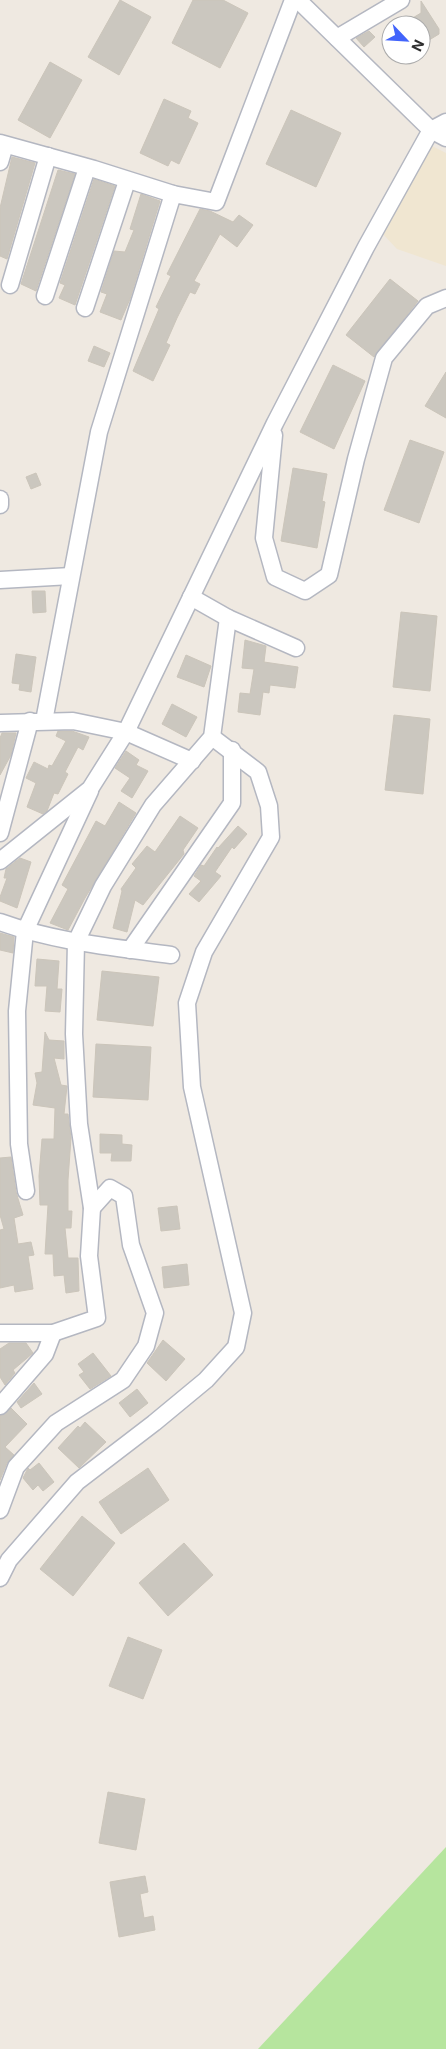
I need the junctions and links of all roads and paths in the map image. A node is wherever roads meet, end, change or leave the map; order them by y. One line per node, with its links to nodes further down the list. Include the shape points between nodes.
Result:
1 (293, 0): 13 (street, via 216,202)
2 (298, 0): 4 (street)
3 (401, 0): 4 (street)
4 (336, 38): 6 (street)
5 (446, 122): 6 (street)
6 (431, 130): 7 (street); 18 (street)
7 (446, 138)
8 (2, 144): 9 (street); 10 (street)
9 (48, 156): 11 (street); 14 (street)
10 (0, 162)
11 (87, 168): 12 (street); 15 (street)
12 (127, 181): 13 (street); 17 (street)
13 (172, 194): 21 (street, via 99,432)
14 (10, 285)
15 (45, 296)
16 (446, 298): 18 (street, via 427,306 384,358 356,459 330,575 305,591 275,577 264,538)
17 (85, 308)
18 (275, 423): 23 (street)
19 (0, 499): 20 (street)
20 (0, 505)
21 (71, 576): 22 (street); 26 (street)
22 (0, 580)
23 (191, 596): 24 (street); 28 (street)
24 (228, 618): 25 (street); 29 (street)
25 (296, 648)
26 (37, 721): 27 (street); 28 (street, via 73,722); 33 (street)
27 (0, 722)
28 (126, 732): 31 (street); 32 (street)
29 (212, 736): 30 (street); 31 (street)
30 (232, 750): 38 (street, via 232,803); 46 (street, via 258,772 269,806 271,837 204,952 187,1003 192,1087 242,1313 236,1347 206,1380 77,1482 9,1560)
31 (192, 761): 37 (street, via 153,805 103,886)
32 (90, 789): 34 (street); 36 (street)
33 (0, 832)
34 (0, 861)
35 (0, 922): 36 (street)
36 (24, 931): 37 (street); 40 (street, via 17,1011 19,1144)
37 (76, 942): 38 (street); 41 (street, via 74,1034 79,1124)
38 (130, 950): 39 (street)
39 (171, 955)
40 (26, 1191)
41 (92, 1208): 43 (street, via 89,1256 97,1318); 45 (street, via 110,1188 124,1196 131,1245 156,1313 146,1346 123,1380 56,1423 16,1467)
42 (0, 1333): 43 (street)
43 (53, 1333): 44 (street, via 45,1354)
44 (0, 1406)
45 (0, 1510)
46 (0, 1578)

